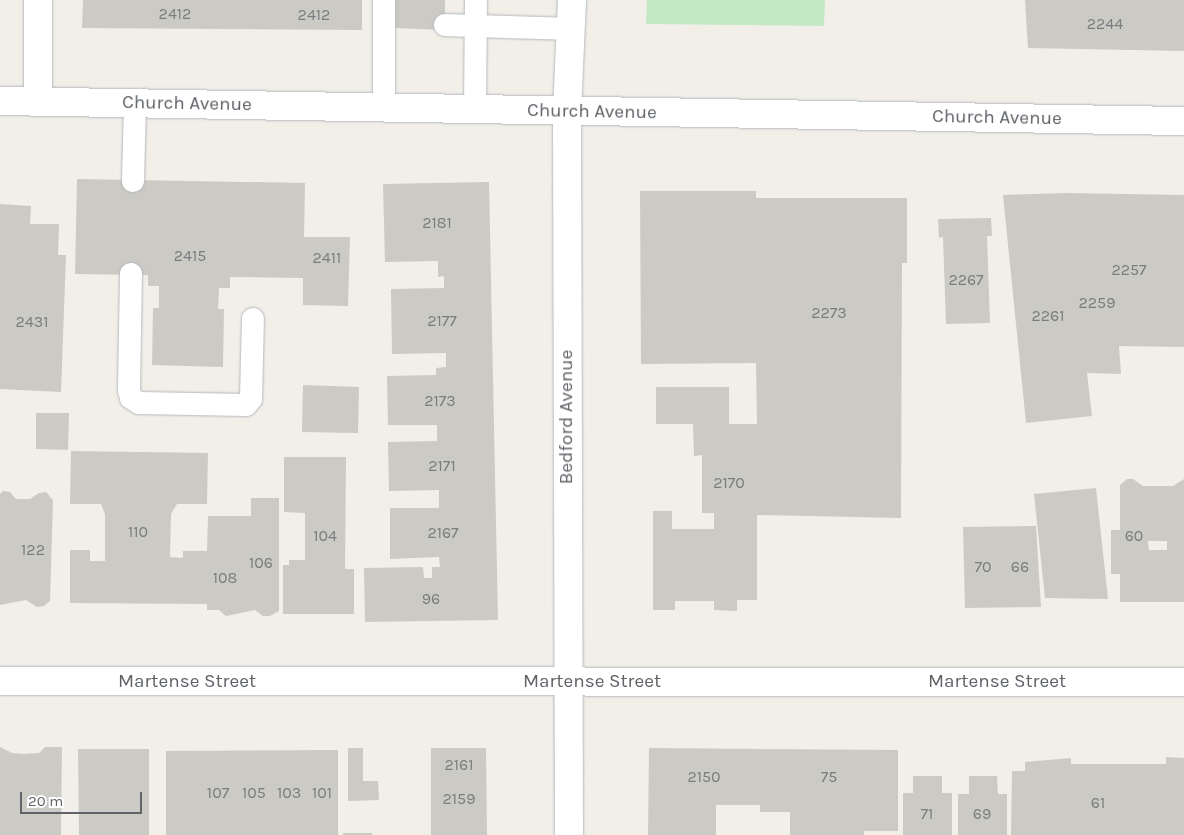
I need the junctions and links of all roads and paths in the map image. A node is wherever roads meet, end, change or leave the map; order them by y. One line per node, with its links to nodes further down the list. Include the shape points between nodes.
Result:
1 (38, 0): 9 (street)
2 (384, 0): 11 (lane, via 388,25)
3 (476, 0): 6 (lane)
4 (572, 0): 7 (street, Bedford Avenue)
5 (445, 25): 6 (lane)
6 (476, 26): 7 (lane); 12 (lane)
7 (571, 29): 13 (street, Bedford Avenue)
8 (0, 101): 9 (street, Church Avenue)
9 (38, 101): 10 (street, Church Avenue)
10 (135, 103): 11 (street, Church Avenue); 15 (lane)
11 (384, 108): 12 (street, Church Avenue)
12 (476, 110): 13 (street, Church Avenue)
13 (567, 111): 14 (street, Church Avenue); 19 (street, Bedford Avenue)
14 (1184, 121)
15 (133, 181)
16 (131, 274): 17 (lane, via 129,390 131,398 139,403 246,404 252,399)
17 (253, 320)
18 (0, 681): 19 (street, Martense Street)
19 (566, 682): 20 (street, Martense Street); 21 (street, Bedford Avenue)
20 (1184, 682)
21 (569, 835)

